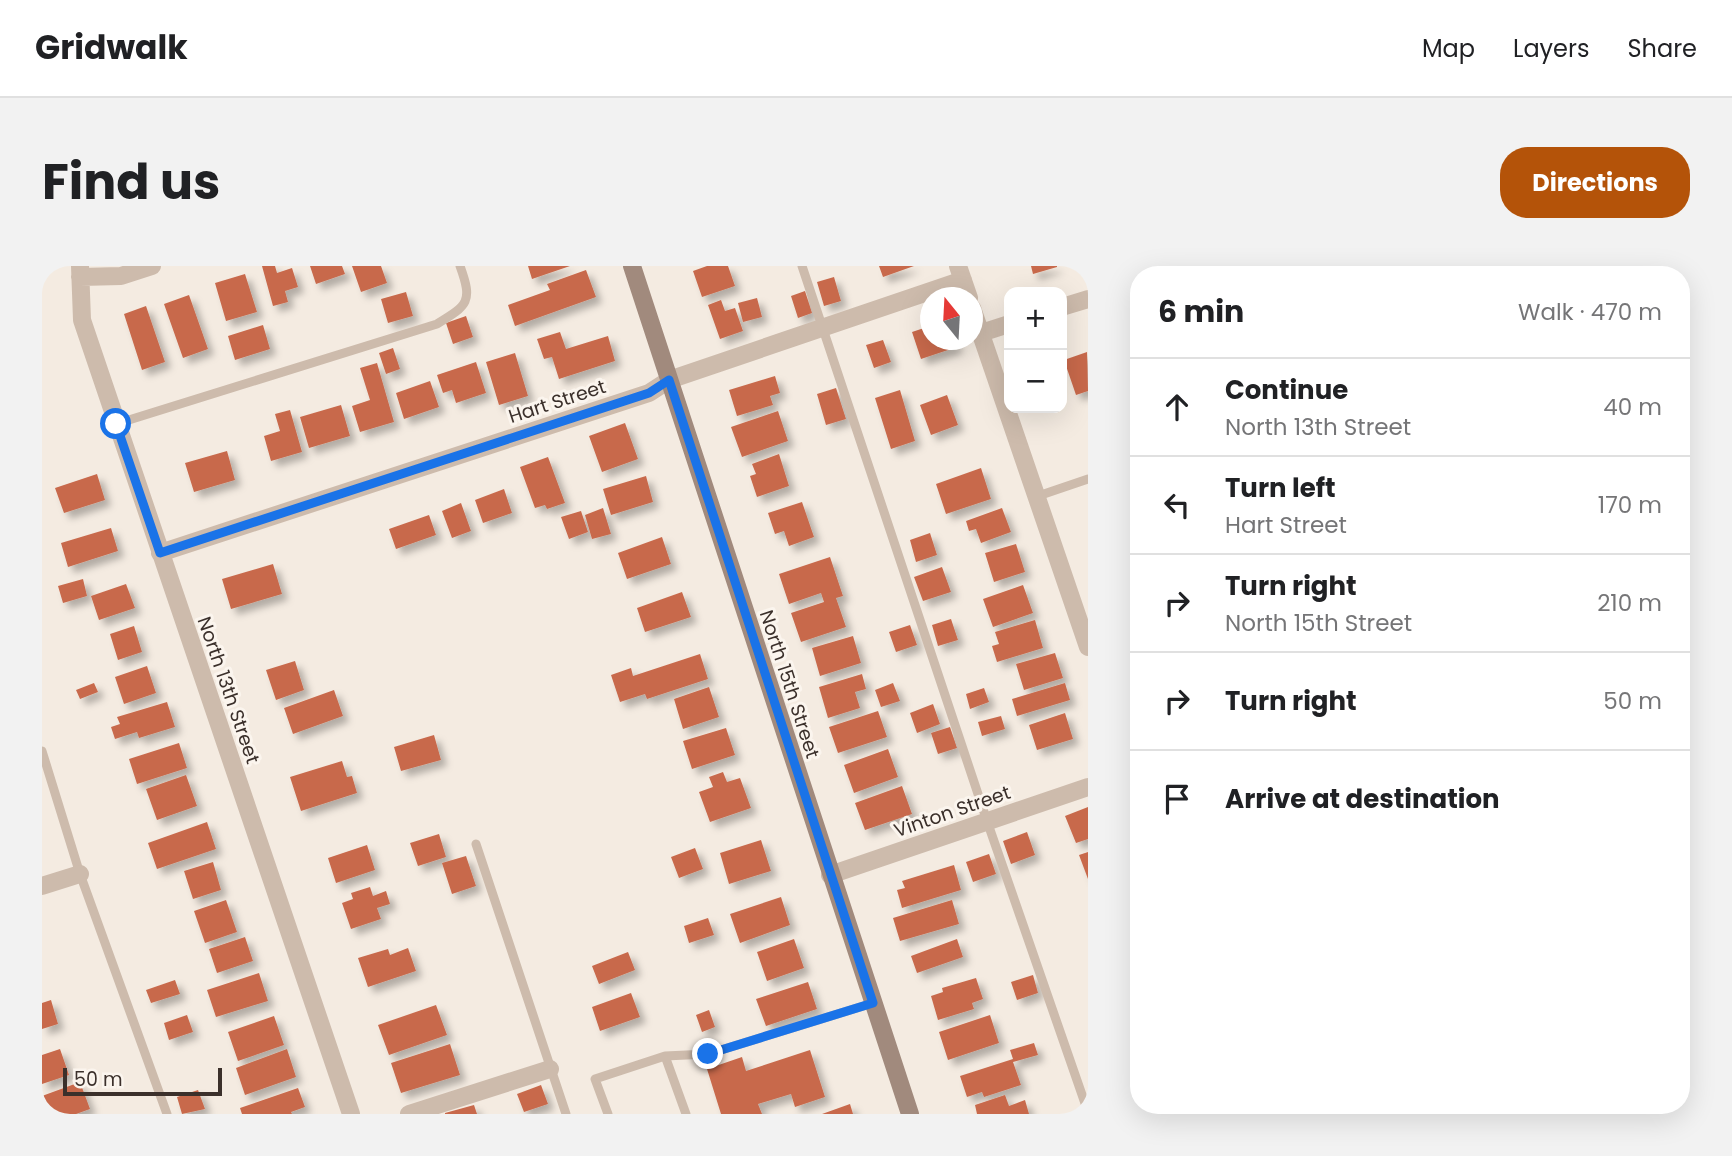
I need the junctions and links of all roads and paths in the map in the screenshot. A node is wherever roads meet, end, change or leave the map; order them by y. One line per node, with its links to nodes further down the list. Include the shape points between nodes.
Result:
1 (152, 266): 5 (street, via 121,276)
2 (460, 266): 14 (lane, via 469,294 462,309 437,324)
3 (632, 266): 13 (main road, North 15th Street)
4 (802, 266): 9 (lane)
5 (80, 272): 14 (street, North 13th Street, via 82,320)
6 (961, 273): 9 (street, Hart Street)
7 (1088, 299): 8 (street)
8 (1067, 305)
9 (822, 326): 13 (street, Hart Street); 21 (lane)
10 (1004, 326): 11 (street)
11 (983, 332)
12 (983, 339): 16 (street)
13 (669, 380): 17 (street, Hart Street, via 649,393); 24 (main road, North 15th Street)
14 (116, 424): 17 (street, North 13th Street)
15 (1088, 479): 16 (lane)
16 (1038, 496): 18 (street)
17 (160, 553): 31 (street, North 13th Street)
18 (1088, 647)
19 (42, 751): 23 (lane)
20 (1088, 787): 21 (street, Vinton Street)
21 (987, 821): 24 (street, Vinton Street); 29 (lane)
22 (475, 844): 28 (lane)
23 (80, 874): 25 (street); 30 (lane)
24 (830, 876): 26 (main road, North 15th Street)
25 (42, 886)
26 (873, 1003): 27 (lane, via 708,1054); 36 (main road, North 15th Street)
27 (665, 1056): 34 (lane, via 595,1079); 35 (lane)
28 (550, 1069): 32 (street); 33 (lane)
29 (1088, 1112)
30 (167, 1114)
31 (351, 1114)
32 (409, 1114)
33 (566, 1114)
34 (608, 1114)
35 (686, 1114)
36 (910, 1114)

